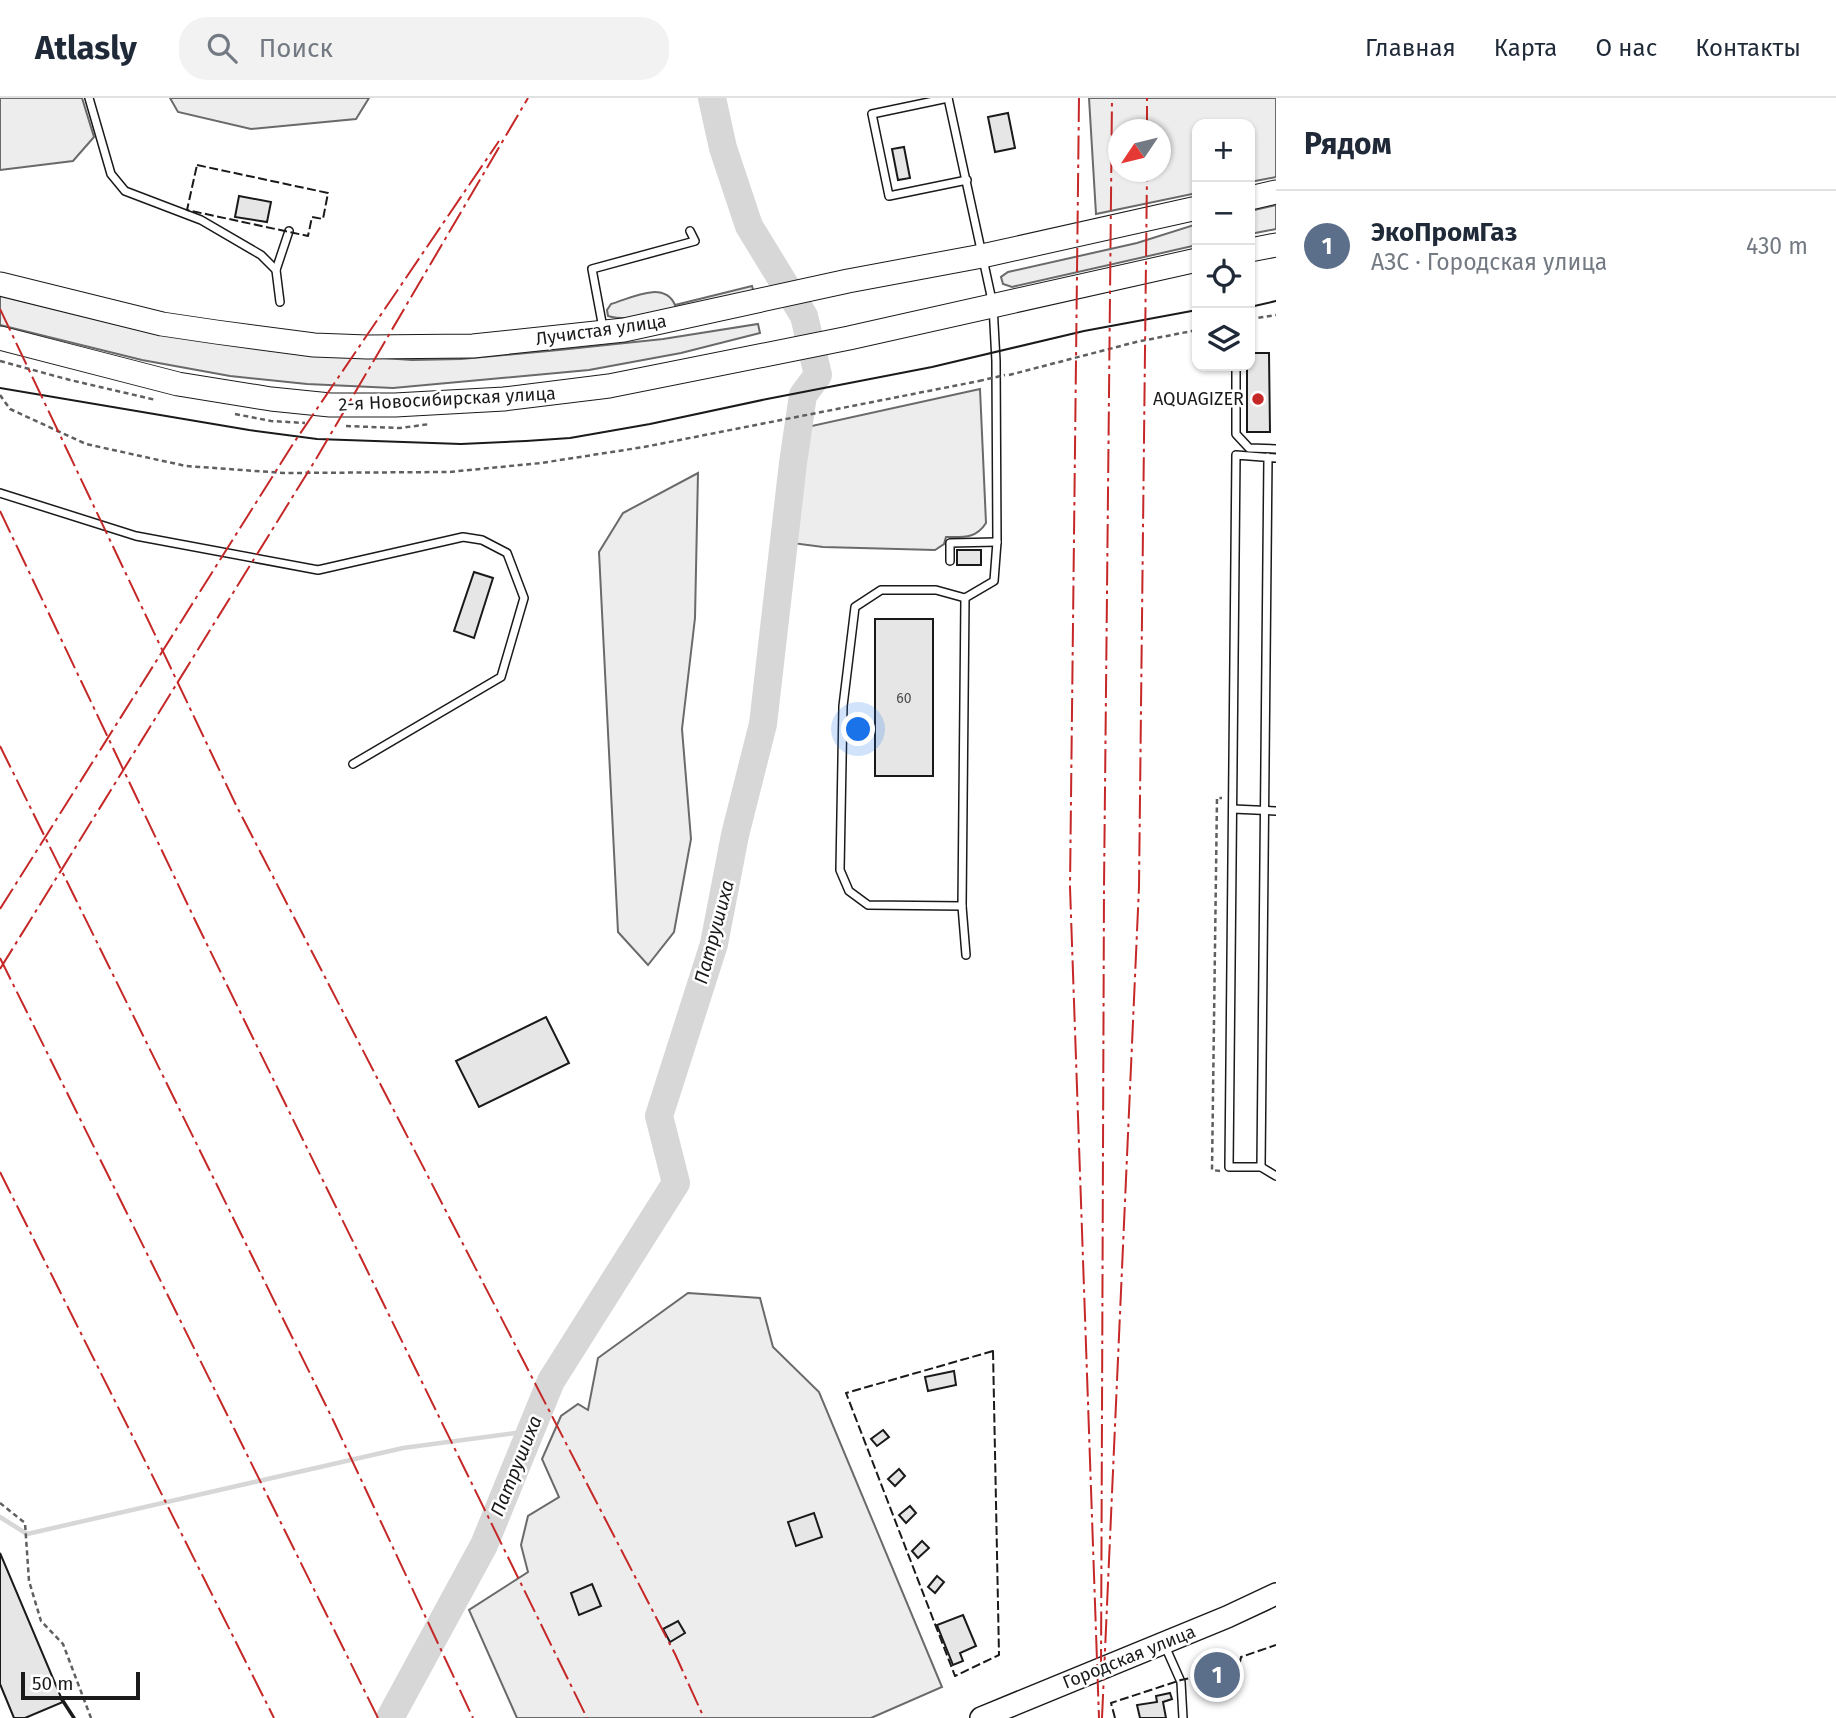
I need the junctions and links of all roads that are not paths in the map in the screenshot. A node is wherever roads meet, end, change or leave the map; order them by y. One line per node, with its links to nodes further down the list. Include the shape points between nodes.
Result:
1 (89, 98): 13 (lane, via 111,174 125,191 202,217)
2 (948, 98): 3 (lane); 3 (lane, via 872,114 889,196)
3 (967, 180): 11 (lane)
4 (1276, 192): 5 (main road)
5 (1255, 197)
6 (1192, 209): 11 (main road, Лучистая улица)
7 (289, 231): 13 (lane)
8 (690, 231): 17 (lane, via 695,241 592,269)
9 (1276, 245): 10 (main road)
10 (1255, 249)
11 (982, 256): 16 (lane); 17 (main road, Лучистая улица)
12 (1192, 261): 16 (main road)
13 (276, 270): 15 (lane)
14 (0, 284): 17 (main road, Лучистая улица, via 163,324 314,345 473,346)
15 (280, 302)
16 (993, 305): 18 (main road, 2-я Новосибирская улица, via 609,386 395,405 330,405 178,384); 23 (lane)
17 (603, 333)
18 (0, 338)
19 (1236, 371): 20 (lane, via 1236,434 1249,448)
20 (1276, 449)
21 (1272, 457): 27 (lane, via 1236,455); 28 (lane)
22 (0, 493): 26 (lane, via 136,536 318,570 463,537 482,540 507,553 524,598 501,677)
23 (997, 542): 24 (lane, via 950,543); 25 (lane, via 994,580)
24 (950, 562)
25 (965, 598): 30 (lane); 30 (lane, via 936,590 881,590 855,607 843,706 840,870 849,891 868,905)
26 (353, 764)
27 (1233, 810): 28 (lane); 32 (lane, via 1229,1167)
28 (1264, 810): 29 (lane); 32 (lane)
29 (1276, 811)
30 (962, 906): 31 (lane)
31 (966, 956)
32 (1261, 1167): 33 (lane)
33 (1276, 1176)
34 (1276, 1594): 35 (street, Городская улица)
35 (1163, 1642): 36 (street, Городская улица); 37 (lane, via 1181,1682)
36 (981, 1718)
37 (1183, 1718)

